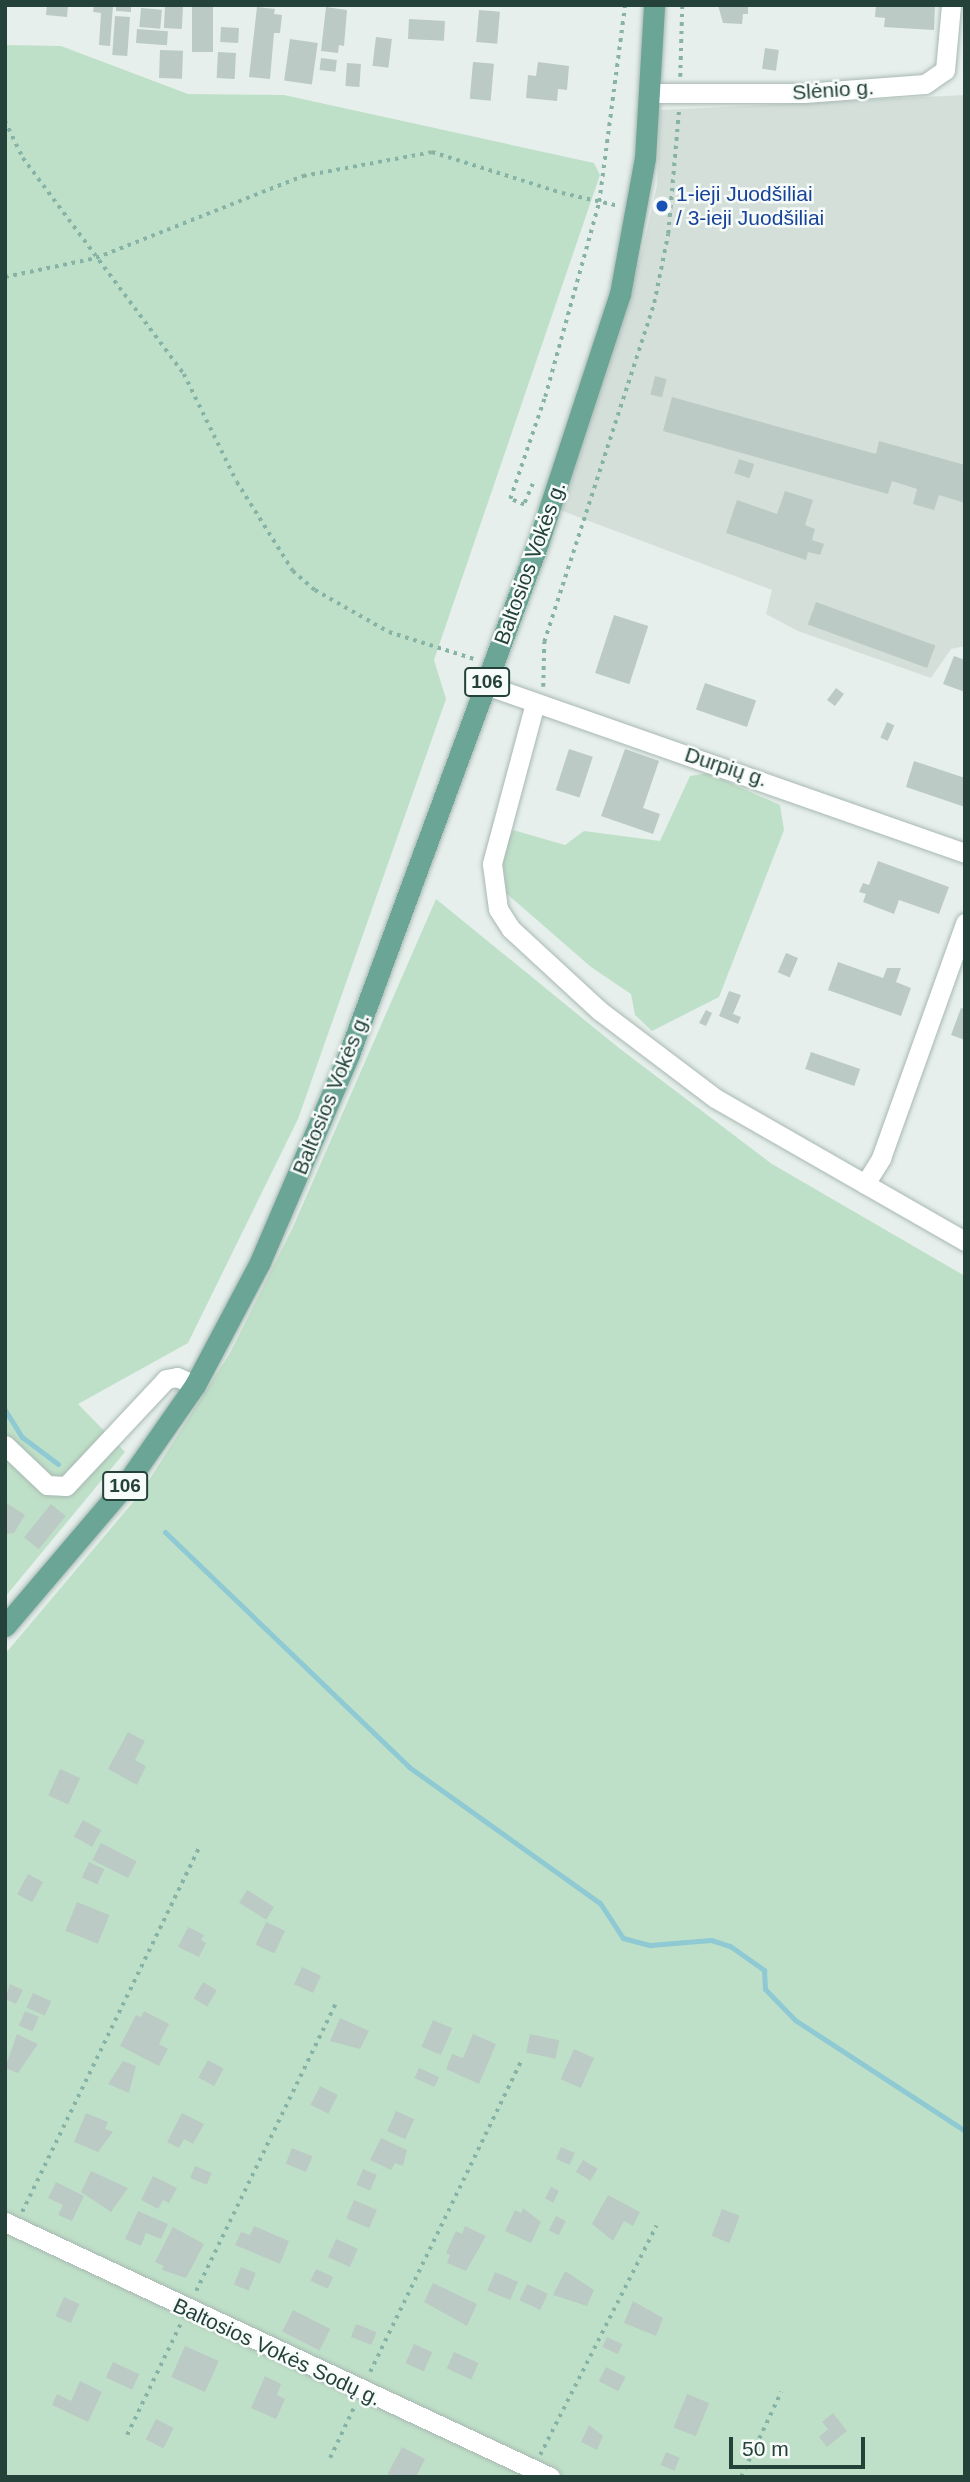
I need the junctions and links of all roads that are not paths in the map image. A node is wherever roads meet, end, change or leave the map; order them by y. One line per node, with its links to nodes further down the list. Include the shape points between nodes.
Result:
1 (654, 5): 3 (main road, Baltosios Vokės g. / 106)
2 (951, 5): 3 (street, Slėnio g., via 945,70 925,84 804,93)
3 (650, 93): 4 (main road, Baltosios Vokės g. / 106, via 638,210 620,294 591,393)
4 (490, 675): 5 (street, Durpių g.); 10 (main road, Baltosios Vokės g. / 106, via 349,1054 295,1185)
5 (540, 704): 6 (street, Durpių g.); 8 (street, via 492,864 498,909 511,929 670,1066 715,1098)
6 (965, 853)
7 (965, 923): 8 (street, via 881,1158)
8 (865, 1184): 9 (street)
9 (965, 1241)
10 (195, 1385): 11 (street, via 177,1377 166,1379 66,1486 47,1485); 12 (main road, 106, via 127,1484)
11 (5, 1445)
12 (5, 1626)
13 (10, 2225): 14 (street, Baltosios Vokės Sodų g.)
14 (541, 2473)

